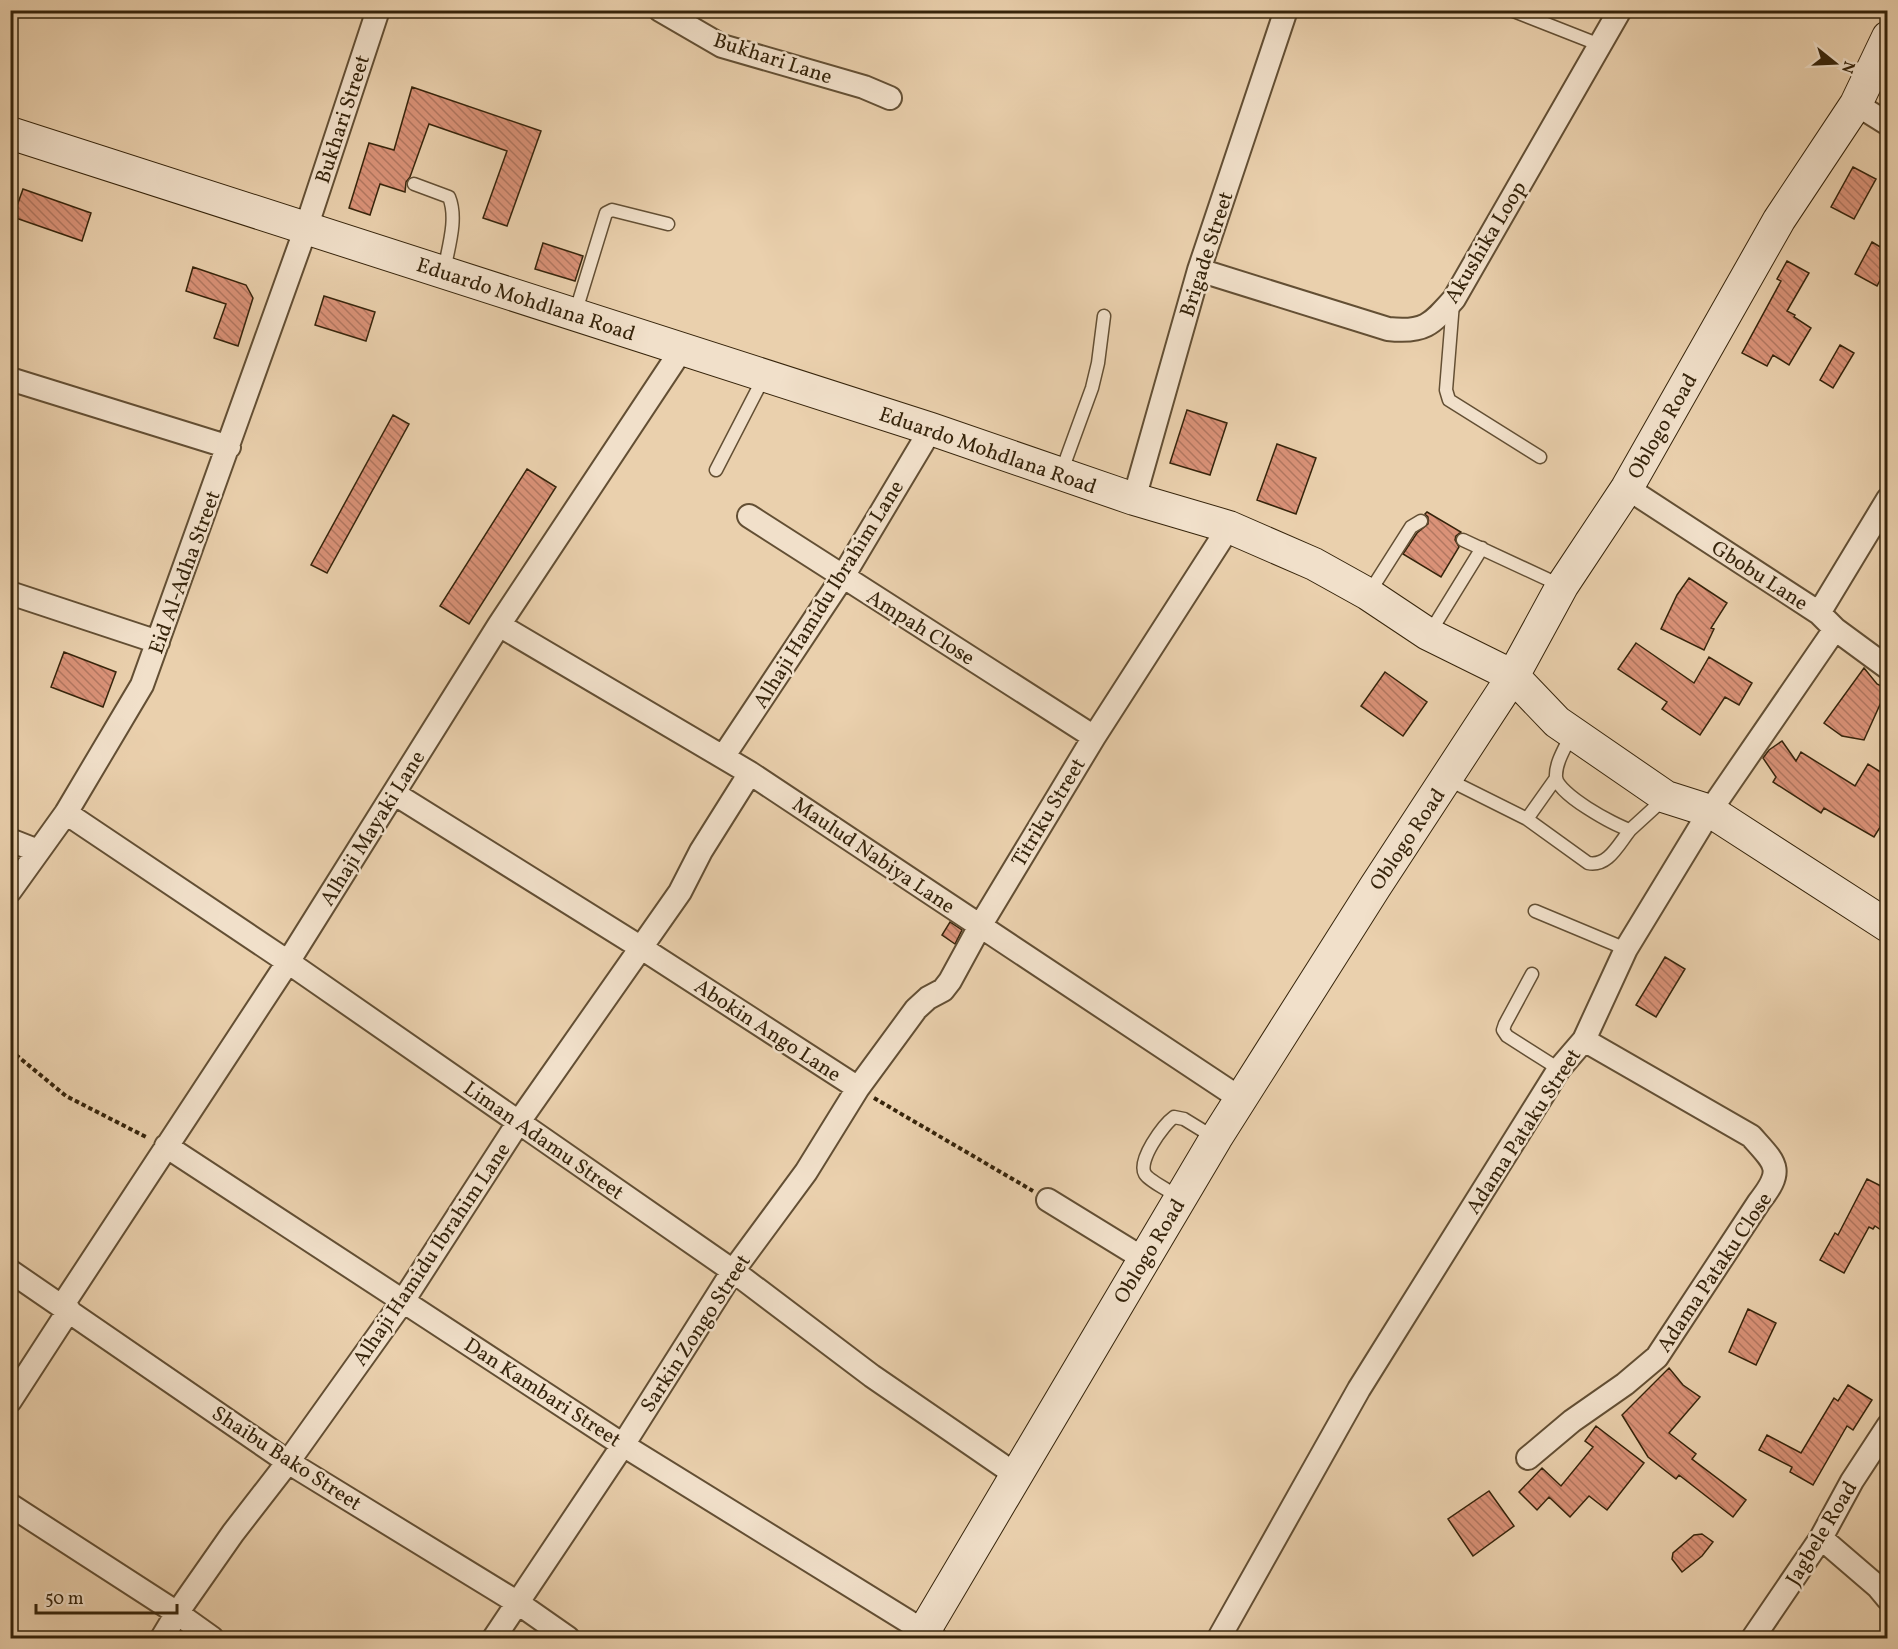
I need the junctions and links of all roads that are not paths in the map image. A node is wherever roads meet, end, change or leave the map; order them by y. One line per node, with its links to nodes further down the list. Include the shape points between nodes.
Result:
1 (378, 10): 14 (street, Bukhari Street)
2 (660, 10): 8 (street, Bukhari Lane, via 722,46)
3 (1286, 10): 15 (street, Brigade Street)
4 (1511, 10): 7 (lane)
5 (1620, 10): 7 (street, Akushika Loop)
6 (1887, 37): 9 (main road, Oblogo Road)
7 (1600, 45): 17 (street, Akushika Loop)
8 (890, 98)
9 (1856, 104): 10 (street); 28 (main road, Oblogo Road, via 1779,220)
10 (1887, 124)
11 (10, 133): 14 (main road, Eduardo Mohdlana Road)
12 (414, 184): 16 (lane, via 449,197 452,204)
13 (668, 224): 18 (lane, via 612,210 606,213)
14 (306, 228): 16 (main road, Eduardo Mohdlana Road); 24 (street, Eid Al-Adha Street)
15 (1199, 270): 17 (street, Akushika Loop, via 1409,331 1438,317); 29 (street, Brigade Street)
16 (444, 272): 18 (main road, Eduardo Mohdlana Road)
17 (1454, 299): 25 (lane, via 1446,390 1449,400)
18 (575, 314): 20 (main road, Eduardo Mohdlana Road)
19 (1104, 316): 27 (lane, via 1092,388)
20 (682, 349): 21 (main road, Eduardo Mohdlana Road); 41 (street, Alhaji Mayaki Lane)
21 (765, 376): 23 (main road, Eduardo Mohdlana Road); 26 (lane)
22 (10, 379): 24 (street)
23 (931, 429): 27 (main road, Eduardo Mohdlana Road); 36 (street, Alhaji Hamidu Ibrahim Lane)
24 (229, 447): 44 (street, Eid Al-Adha Street)
25 (1540, 457)
26 (716, 470)
27 (1060, 474): 29 (main road, Eduardo Mohdlana Road)
28 (1627, 488): 37 (main road, Oblogo Road); 40 (street, Gbobu Lane)
29 (1134, 499): 33 (main road, Eduardo Mohdlana Road)
30 (1887, 499): 40 (street)
31 (749, 516): 36 (street, Ampah Close)
32 (1421, 521): 39 (lane, via 1410,527)
33 (1229, 527): 39 (main road, Eduardo Mohdlana Road, via 1314,564); 48 (street, Titriku Street)
34 (1463, 540): 35 (lane)
35 (1482, 548): 37 (lane); 43 (lane)
36 (842, 578): 48 (street, Ampah Close); 49 (street, Alhaji Hamidu Ibrahim Lane)
37 (1562, 586): 46 (main road, Oblogo Road)
38 (10, 593): 44 (street)
39 (1368, 594): 43 (main road, Eduardo Mohdlana Road)
40 (1819, 613): 42 (street, Gbobu Lane)
41 (499, 625): 49 (street, Maulud Nabiya Lane); 53 (street, Alhaji Mayaki Lane)
42 (1835, 629): 45 (street, Gbobu Lane); 55 (street, Adama Pataku Street)
43 (1428, 634): 46 (main road, Eduardo Mohdlana Road)
44 (158, 642): 56 (street, Eid Al-Adha Street, via 142,685)
45 (1887, 668)
46 (1513, 676): 47 (main road, Eduardo Mohdlana Road); 52 (main road, Oblogo Road)
47 (1572, 733): 51 (lane); 54 (main road, Eduardo Mohdlana Road)
48 (1094, 737): 63 (street, Titriku Street)
49 (723, 758): 50 (street, Maulud Nabiya Lane)
50 (750, 772): 63 (street, Maulud Nabiya Lane); 65 (street, Alhaji Hamidu Ibrahim Lane, via 680,892)
51 (1556, 778): 57 (lane); 58 (lane, via 1561,789 1608,821)
52 (1447, 779): 57 (lane); 72 (main road, Oblogo Road)
53 (395, 794): 65 (street, Abokin Ango Lane); 67 (street, Alhaji Mayaki Lane)
54 (1666, 797): 55 (main road, Eduardo Mohdlana Road); 58 (lane)
55 (1710, 811): 64 (main road, Eduardo Mohdlana Road); 66 (street, Adama Pataku Street)
56 (66, 813): 60 (street, Eid Al-Adha Street); 67 (street, Liman Adamu Street)
57 (1527, 819): 58 (lane, via 1588,863 1596,864 1604,862)
58 (1630, 830)
59 (10, 840): 60 (street)
60 (38, 851): 61 (street, Eid Al-Adha Street)
61 (10, 891)
62 (1535, 911): 66 (lane)
63 (980, 926): 71 (street, Titriku Street, via 950,981 916,1009); 72 (street, Maulud Nabiya Lane)
64 (1887, 926)
65 (640, 947): 71 (street, Abokin Ango Lane); 73 (street, Alhaji Hamidu Ibrahim Lane)
66 (1626, 950): 69 (street, Adama Pataku Street)
67 (288, 962): 73 (street, Liman Adamu Street); 75 (street, Alhaji Mayaki Lane)
68 (1532, 974): 70 (lane, via 1503,1030)
69 (1584, 1040): 70 (street, Adama Pataku Street); 86 (street, Adama Pataku Close, via 1751,1136 1772,1158 1776,1168 1772,1186 1657,1357)
70 (1559, 1069): 99 (street, Adama Pataku Street, via 1359,1389)
71 (858, 1088): 80 (street, Sarkin Zongo Street, via 806,1172)
72 (1241, 1099): 74 (main road, Oblogo Road)
73 (518, 1123): 80 (street, Liman Adamu Street); 81 (street, Alhaji Hamidu Ibrahim Lane)
74 (1216, 1138): 76 (main road, Oblogo Road); 76 (lane, via 1185,1119 1174,1117 1144,1157 1145,1175)
75 (166, 1146): 81 (street, Dan Kambari Street); 82 (street, Alhaji Mayaki Lane)
76 (1180, 1198): 78 (main road, Oblogo Road)
77 (1048, 1200): 78 (street)
78 (1144, 1259): 88 (main road, Oblogo Road)
79 (10, 1271): 82 (street, Shaibu Bako Street)
80 (733, 1271): 85 (street, Sarkin Zongo Street); 88 (street, Liman Adamu Street, via 872,1376)
81 (403, 1301): 85 (street, Dan Kambari Street); 87 (street, Alhaji Hamidu Ibrahim Lane)
82 (65, 1308): 83 (street, Alhaji Mayaki Lane); 87 (street, Shaibu Bako Street)
83 (10, 1401)
84 (1887, 1426): 90 (street, Jagbele Road)
85 (623, 1445): 92 (street, Sarkin Zongo Street); 94 (street, Dan Kambari Street)
86 (1528, 1458)
87 (288, 1462): 92 (street, Shaibu Bako Street); 93 (street, Alhaji Hamidu Ibrahim Lane)
88 (1016, 1475): 94 (main road, Oblogo Road)
89 (10, 1505): 93 (street)
90 (1821, 1538): 91 (street); 100 (street, Jagbele Road)
91 (1887, 1599)
92 (518, 1603): 97 (street, Sarkin Zongo Street); 98 (street, Shaibu Bako Street)
93 (177, 1613): 95 (street, Alhaji Hamidu Ibrahim Lane); 96 (street)
94 (926, 1636)
95 (162, 1638)
96 (212, 1638)
97 (494, 1638)
98 (568, 1638)
99 (1219, 1638)
100 (1753, 1638)

